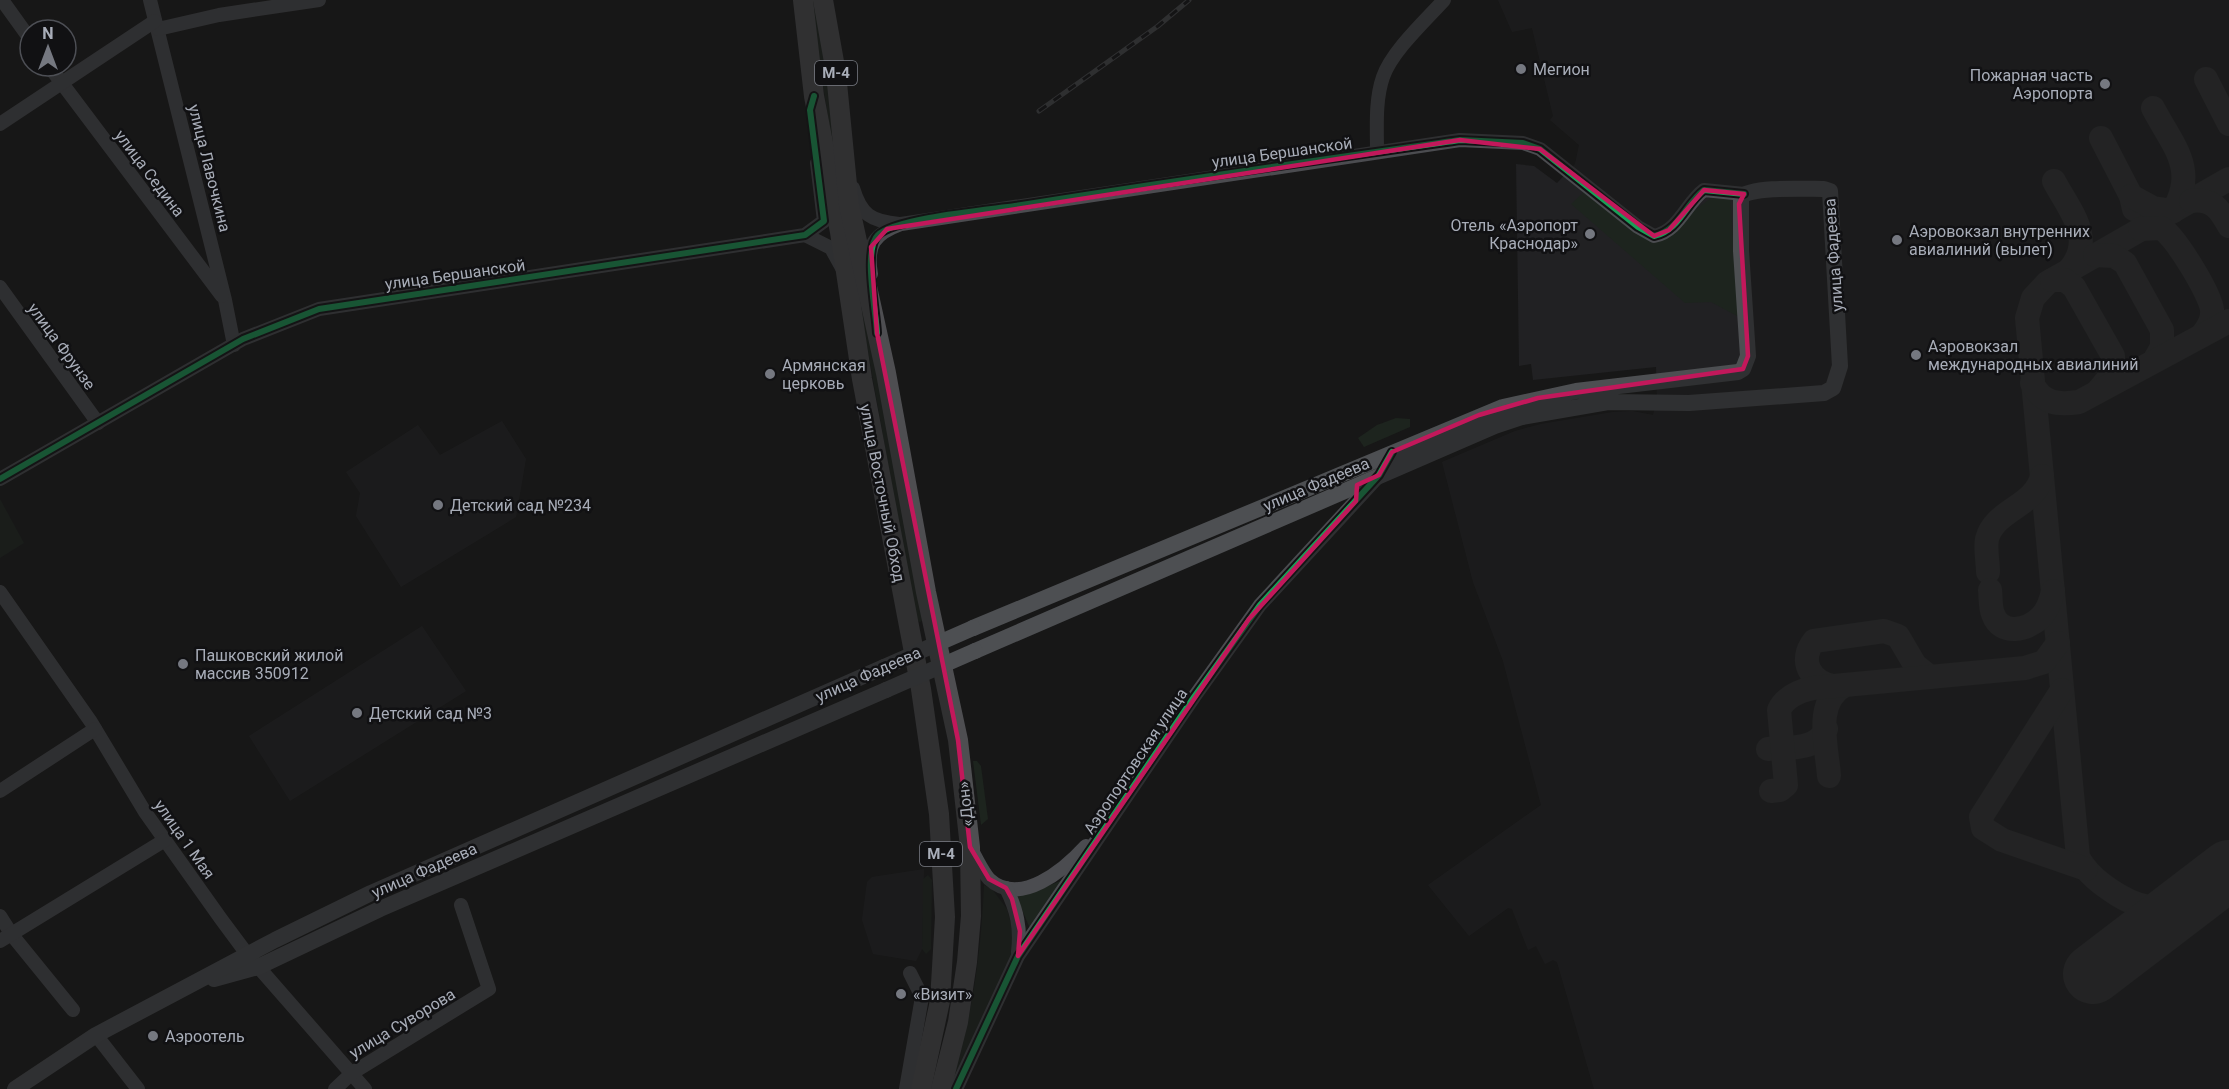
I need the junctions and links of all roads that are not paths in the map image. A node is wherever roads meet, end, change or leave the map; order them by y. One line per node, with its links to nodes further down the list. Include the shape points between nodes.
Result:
1 (2, 0): 7 (street)
2 (150, 0): 8 (street, улица Лавочкина)
3 (319, 0): 8 (street)
4 (802, 0): 11 (highway, улица Восточный Обход / М-4)
5 (823, 0): 13 (highway, улица Восточный Обход / М-4, via 836,73)
6 (1444, 0): 14 (street, via 1384,74 1378,103)
7 (18, 22)
8 (156, 25): 10 (street); 20 (street, улица Лавочкина)
9 (57, 78): 10 (street, улица Седина)
10 (61, 83): 12 (street); 20 (street, улица Седина)
11 (814, 96): 17 (street, via 810,110 824,221); 18 (highway, улица Восточный Обход / М-4)
12 (0, 124)
13 (842, 146): 16 (street, улица Бершанской, via 857,202 879,221); 21 (highway, улица Восточный Обход / М-4, via 851,215)
14 (1377, 152): 15 (street, улица Бершанской, via 1460,140 1523,143 1540,149 1654,236 1669,230 1704,190); 16 (street, улица Бершанской)
15 (1744, 194): 23 (main road, улица Фадеева, via 1739,204 1746,362 1743,369 1732,374); 24 (main road, улица Фадеева, via 1760,190 1830,191 1840,357 1838,381 1824,393 1758,400)
16 (901, 224): 21 (street, улица Бершанской, via 877,236 871,247)
17 (805, 235): 18 (street, via 831,248); 22 (street, улица Бершанской, via 355,302 299,315)
18 (845, 273): 33 (highway, улица Восточный Обход / М-4)
19 (0, 287): 25 (street, улица Фрунзе)
20 (225, 300): 22 (street, улица Лавочкина)
21 (877, 333): 32 (highway, улица Восточный Обход / М-4)
22 (234, 345): 25 (street, улица Бершанской)
23 (1670, 381): 24 (main road); 26 (main road, улица Фадеева, via 1538,398 1479,415)
24 (1674, 402): 26 (main road, улица Фадеева, via 1608,402 1522,417)
25 (98, 423): 29 (street, улица Бершанской)
26 (1421, 449): 27 (main road, улица Фадеева); 28 (main road, улица Фадеева)
27 (1392, 452): 28 (street); 34 (main road, улица Фадеева)
28 (1379, 475): 30 (main road, улица Фадеева)
29 (0, 479)
30 (1351, 495): 35 (main road, улица Фадеева); 38 (street, Аэропортовская улица, via 1249,619)
31 (0, 592): 36 (street, улица 1 Мая)
32 (926, 592): 40 (highway, «Дон» / М-4, via 958,740)
33 (903, 595): 58 (highway, «Дон» / М-4, via 939,814 945,917 940,1000)
34 (1022, 607): 35 (main road, via 1022,619); 42 (main road, улица Фадеева, bridge)
35 (1030, 627): 44 (main road, улица Фадеева, bridge)
36 (95, 729): 37 (street); 39 (street, улица 1 Мая)
37 (0, 791)
38 (1106, 826): 41 (street, via 1049,878 1030,886); 47 (street, Аэропортовская улица)
39 (165, 840): 46 (street); 48 (street, улица 1 Мая)
40 (970, 847): 41 (street, via 990,879); 59 (highway, «Дон» / М-4, via 967,962 958,1022)
41 (1006, 888): 47 (street, via 1018,916)
42 (371, 893): 44 (main road, via 381,898); 48 (main road, улица Фадеева)
43 (461, 905): 52 (street, улица Суворова, via 489,989)
44 (380, 909): 48 (main road, улица Фадеева)
45 (0, 916): 46 (street)
46 (6, 938): 50 (street)
47 (1018, 956): 60 (street, Аэропортовская улица)
48 (252, 960): 51 (main road, улица Фадеева, via 185,988); 52 (street, улица 1 Мая)
49 (910, 973): 57 (street, via 922,997)
50 (73, 1010)
51 (96, 1035): 53 (main road, улица Фадеева); 54 (street)
52 (352, 1073): 55 (street, улица Суворова); 56 (street, улица 1 Мая)
53 (15, 1089)
54 (138, 1089)
55 (335, 1089)
56 (365, 1089)
57 (906, 1089)
58 (921, 1089)
59 (941, 1089)
60 (956, 1089)

